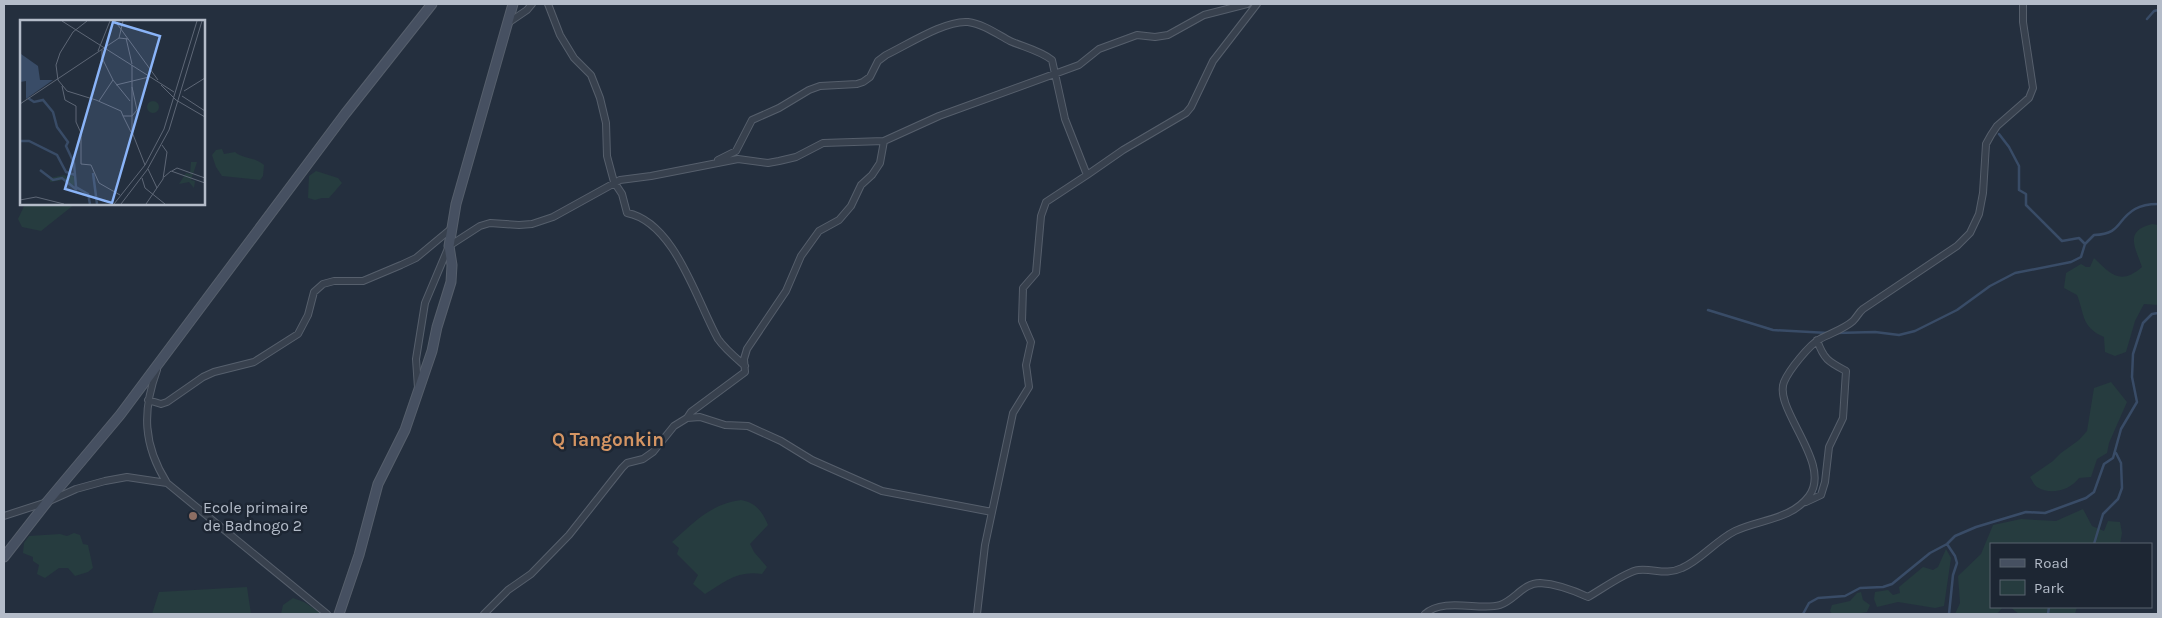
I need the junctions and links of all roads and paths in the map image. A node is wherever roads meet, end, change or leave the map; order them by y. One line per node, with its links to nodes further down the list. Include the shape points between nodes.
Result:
1 (432, 4): 17 (street, via 345,114)
2 (513, 4): 8 (street)
3 (532, 4): 8 (street)
4 (548, 4): 13 (street, via 560,35 574,58 591,75 600,98 606,123 607,156)
5 (1247, 4): 9 (street, via 1204,15 1168,35 1137,35 1099,49 1079,66)
6 (1257, 4): 12 (street, via 1213,61 1186,113)
7 (2023, 4): 16 (street, via 2033,88 2029,98 1997,126 1986,144 1983,192 1979,214 1970,233 1957,246 1863,309 1853,321)
8 (507, 24): 14 (street)
9 (1055, 73): 10 (street, via 934,118); 11 (street, via 1052,60 1047,56 987,28 967,22 950,24 886,55 864,82 820,86 752,120 736,151); 12 (street, via 1065,119)
10 (884, 141): 11 (street, via 823,143 796,157 768,163 738,159); 18 (street, via 880,163 861,185 851,206 839,220 819,231 801,256 786,291 747,349)
11 (712, 162): 13 (street)
12 (1086, 175): 25 (street, via 1046,202 1041,216 1036,273 1023,288 1022,321 1030,342 1026,364 1029,387 1013,413)
13 (614, 182): 15 (street, via 553,217 532,224 490,223); 18 (street, via 622,194 627,213 651,223 676,254 719,340)
14 (452, 228): 15 (street); 20 (street, via 416,258 401,265 363,281 323,284 314,292 308,315 298,334 254,362 214,372 167,402 160,404)
15 (449, 246): 19 (street, via 451,282); 19 (street, via 425,303 421,322 416,360)
16 (1817, 340): 24 (street, via 1793,367 1782,391 1814,467 1810,495); 24 (street, via 1827,361 1846,371 1843,418 1829,447 1826,482 1821,495)
17 (159, 364): 20 (street); 23 (street)
18 (745, 366): 21 (street, via 746,372 741,377)
19 (419, 394): 29 (street, via 378,484)
20 (148, 400): 22 (street, via 150,448)
21 (687, 418): 25 (street, via 700,417 725,425 748,426 781,440 812,460 882,491); 30 (street, via 674,426 653,452 627,463 568,535 531,574 508,590)
22 (167, 483): 23 (street, via 127,477 76,489); 28 (street)
23 (47, 502): 26 (street); 27 (street)
24 (1800, 504): 32 (street, via 1784,515 1736,530 1684,568 1672,572 1630,572 1588,597 1571,589 1538,583 1522,589 1499,605 1440,607)
25 (992, 512): 31 (street)
26 (4, 516)
27 (4, 557)
28 (327, 614)
29 (339, 614)
30 (484, 614)
31 (977, 614)
32 (1425, 614)

